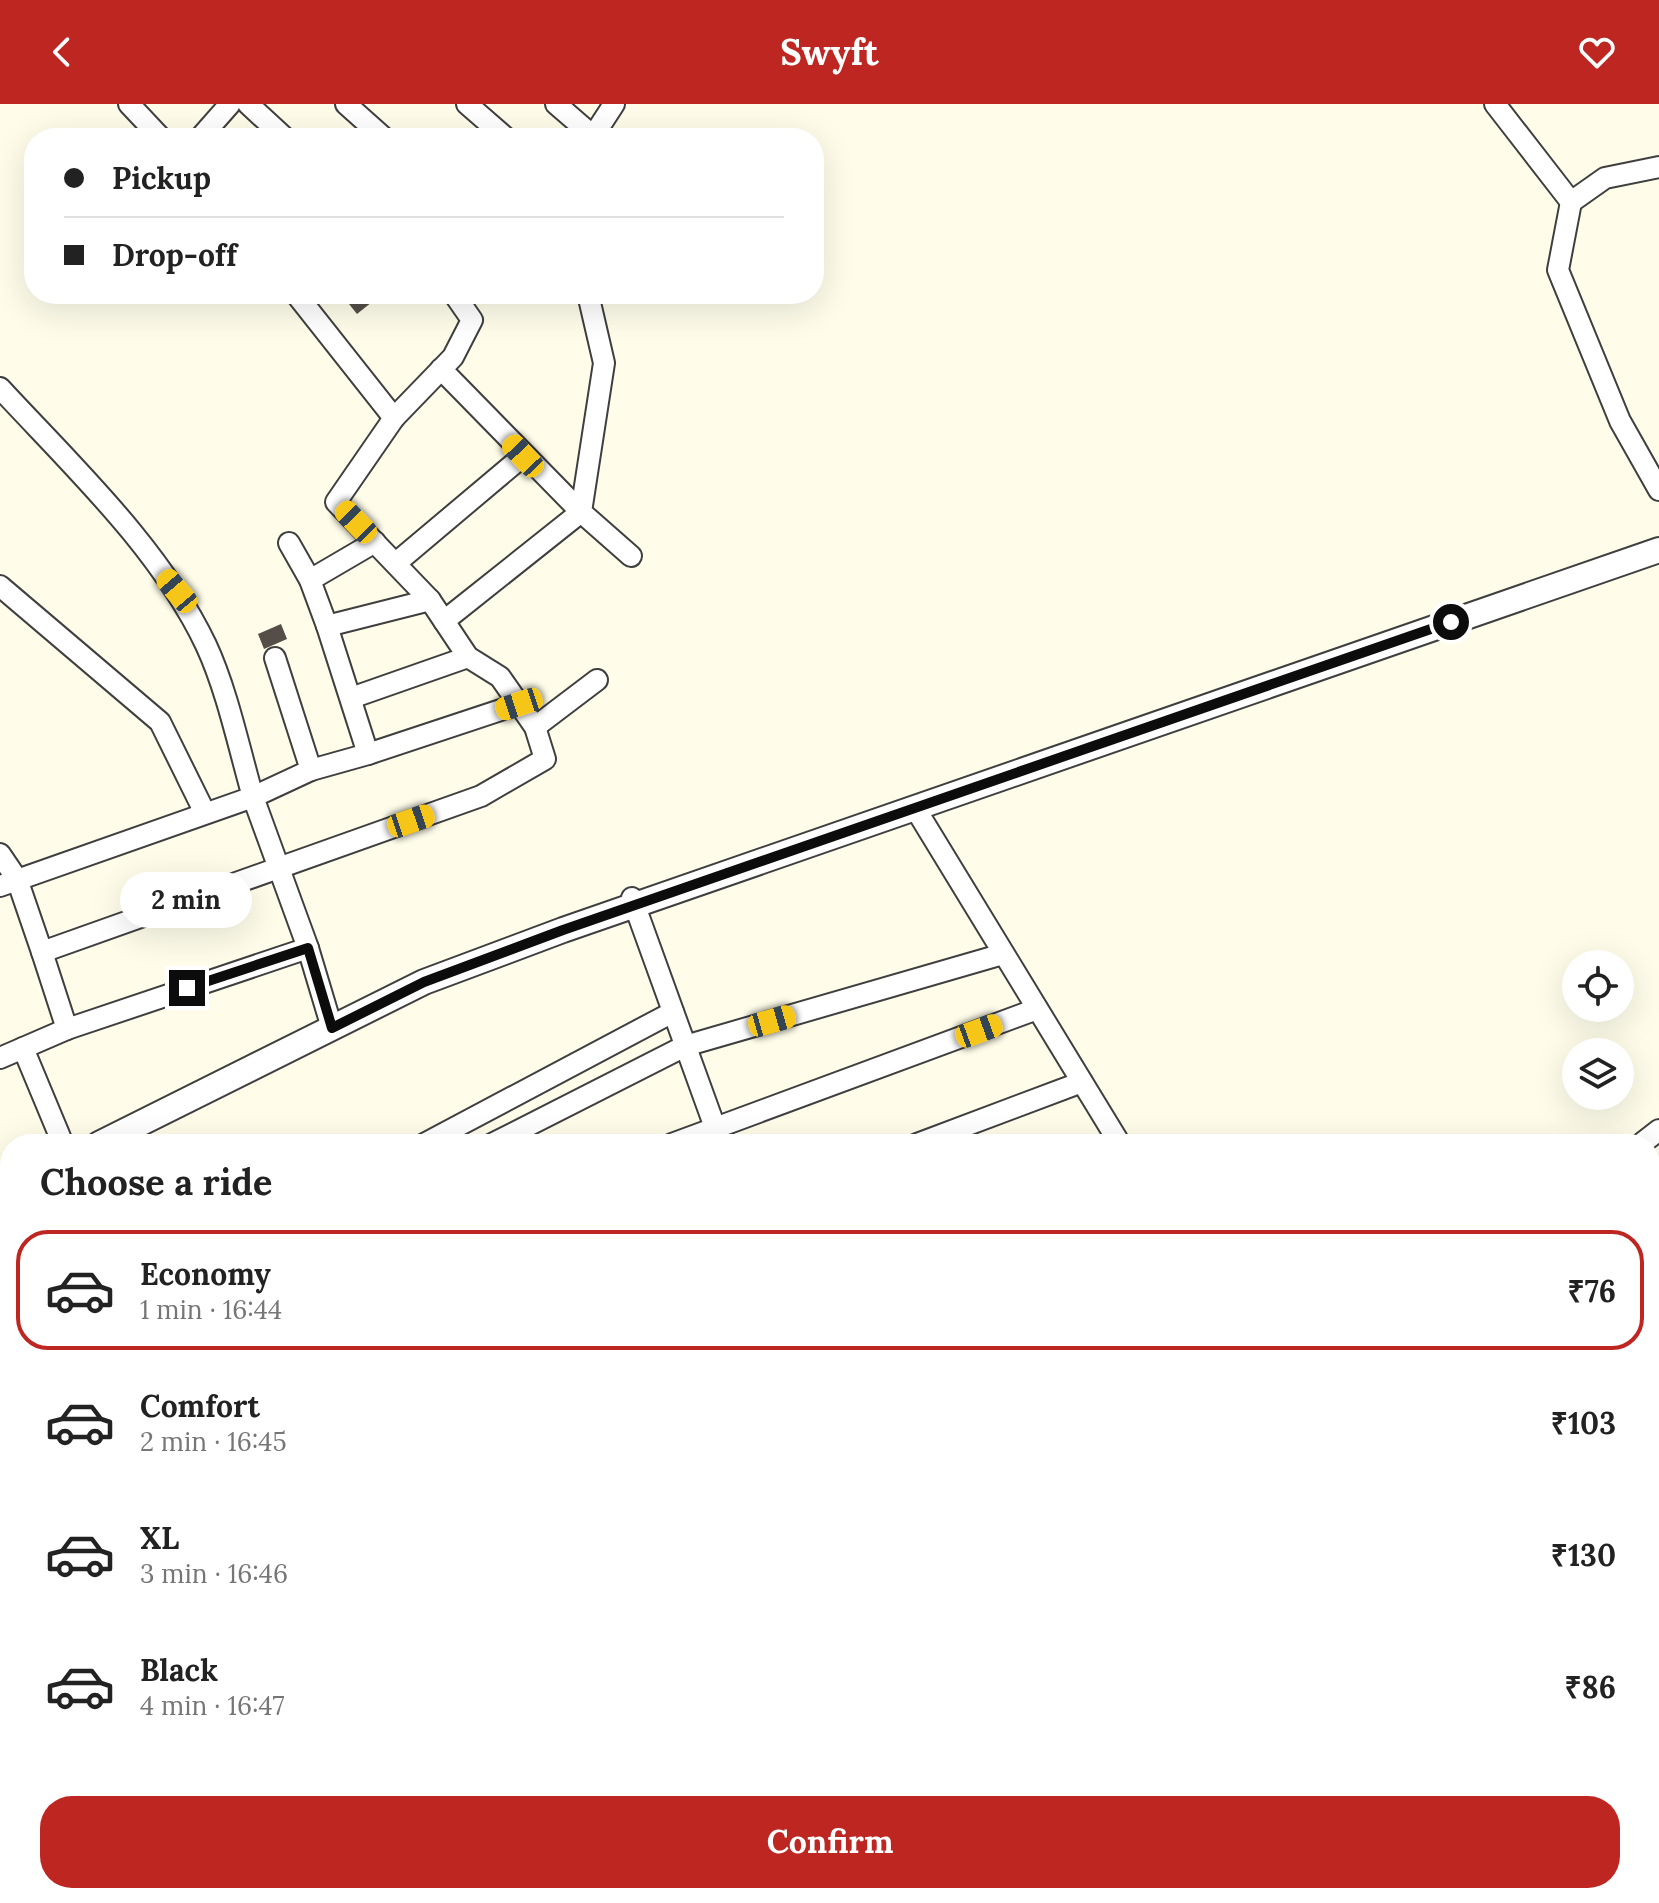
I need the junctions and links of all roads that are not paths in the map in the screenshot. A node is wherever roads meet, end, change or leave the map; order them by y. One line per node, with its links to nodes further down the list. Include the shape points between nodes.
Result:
1 (129, 104): 9 (street)
2 (230, 104): 10 (street)
3 (248, 104): 11 (street)
4 (346, 104): 12 (street)
5 (467, 104): 13 (street)
6 (556, 104): 14 (street)
7 (614, 104): 15 (street)
8 (1495, 104): 17 (street)
9 (152, 128)
10 (209, 128)
11 (274, 128)
12 (373, 128)
13 (495, 128)
14 (583, 128)
15 (599, 128)
16 (1659, 167): 17 (street, via 1605,178)
17 (1571, 202): 25 (street, via 1558,270 1620,421)
18 (304, 304): 23 (street)
19 (461, 304): 21 (street, via 472,320)
20 (590, 304): 26 (street, via 604,363)
21 (441, 369): 23 (street); 24 (street)
22 (0, 388): 45 (street, via 83,476 177,591 207,647)
23 (394, 418): 27 (street, via 336,502)
24 (523, 456): 26 (street); 31 (street)
25 (1659, 490)
26 (581, 512): 30 (street); 35 (street)
27 (375, 542): 31 (street); 32 (street)
28 (289, 543): 32 (street)
29 (1659, 550): 46 (street)
30 (631, 556)
31 (396, 563): 34 (street)
32 (310, 580): 36 (street)
33 (0, 586): 47 (street, via 160,722)
34 (430, 600): 35 (street); 36 (street)
35 (444, 621): 37 (street)
36 (327, 626): 40 (street)
37 (468, 657): 40 (street); 41 (street, via 500,677)
38 (275, 658): 44 (street)
39 (597, 680): 42 (street)
40 (351, 698): 43 (street)
41 (519, 704): 42 (street); 43 (street)
42 (535, 727): 49 (street, via 545,759 481,796)
43 (368, 754): 44 (street)
44 (311, 770): 45 (street)
45 (253, 797): 47 (street); 49 (street)
46 (915, 808): 51 (street); 54 (street)
47 (204, 811): 50 (street)
48 (0, 854): 50 (street)
49 (277, 867): 52 (street); 53 (street)
50 (8, 883): 53 (street)
51 (633, 902): 56 (street); 57 (street, via 424,982)
52 (308, 948): 57 (street); 58 (street)
53 (42, 952): 58 (street)
54 (1003, 954): 55 (street); 59 (street)
55 (1037, 1009): 62 (street); 68 (street)
56 (673, 1012): 59 (street); 65 (street)
57 (332, 1028): 64 (street)
58 (67, 1029): 60 (street)
59 (685, 1046): 66 (street); 67 (street)
60 (23, 1048): 61 (street); 63 (street)
61 (0, 1058)
62 (1082, 1082): 69 (street); 70 (street)
63 (59, 1134)
64 (119, 1134)
65 (443, 1134)
66 (512, 1134)
67 (717, 1134)
68 (723, 1134)
69 (944, 1134)
70 (1114, 1134)

